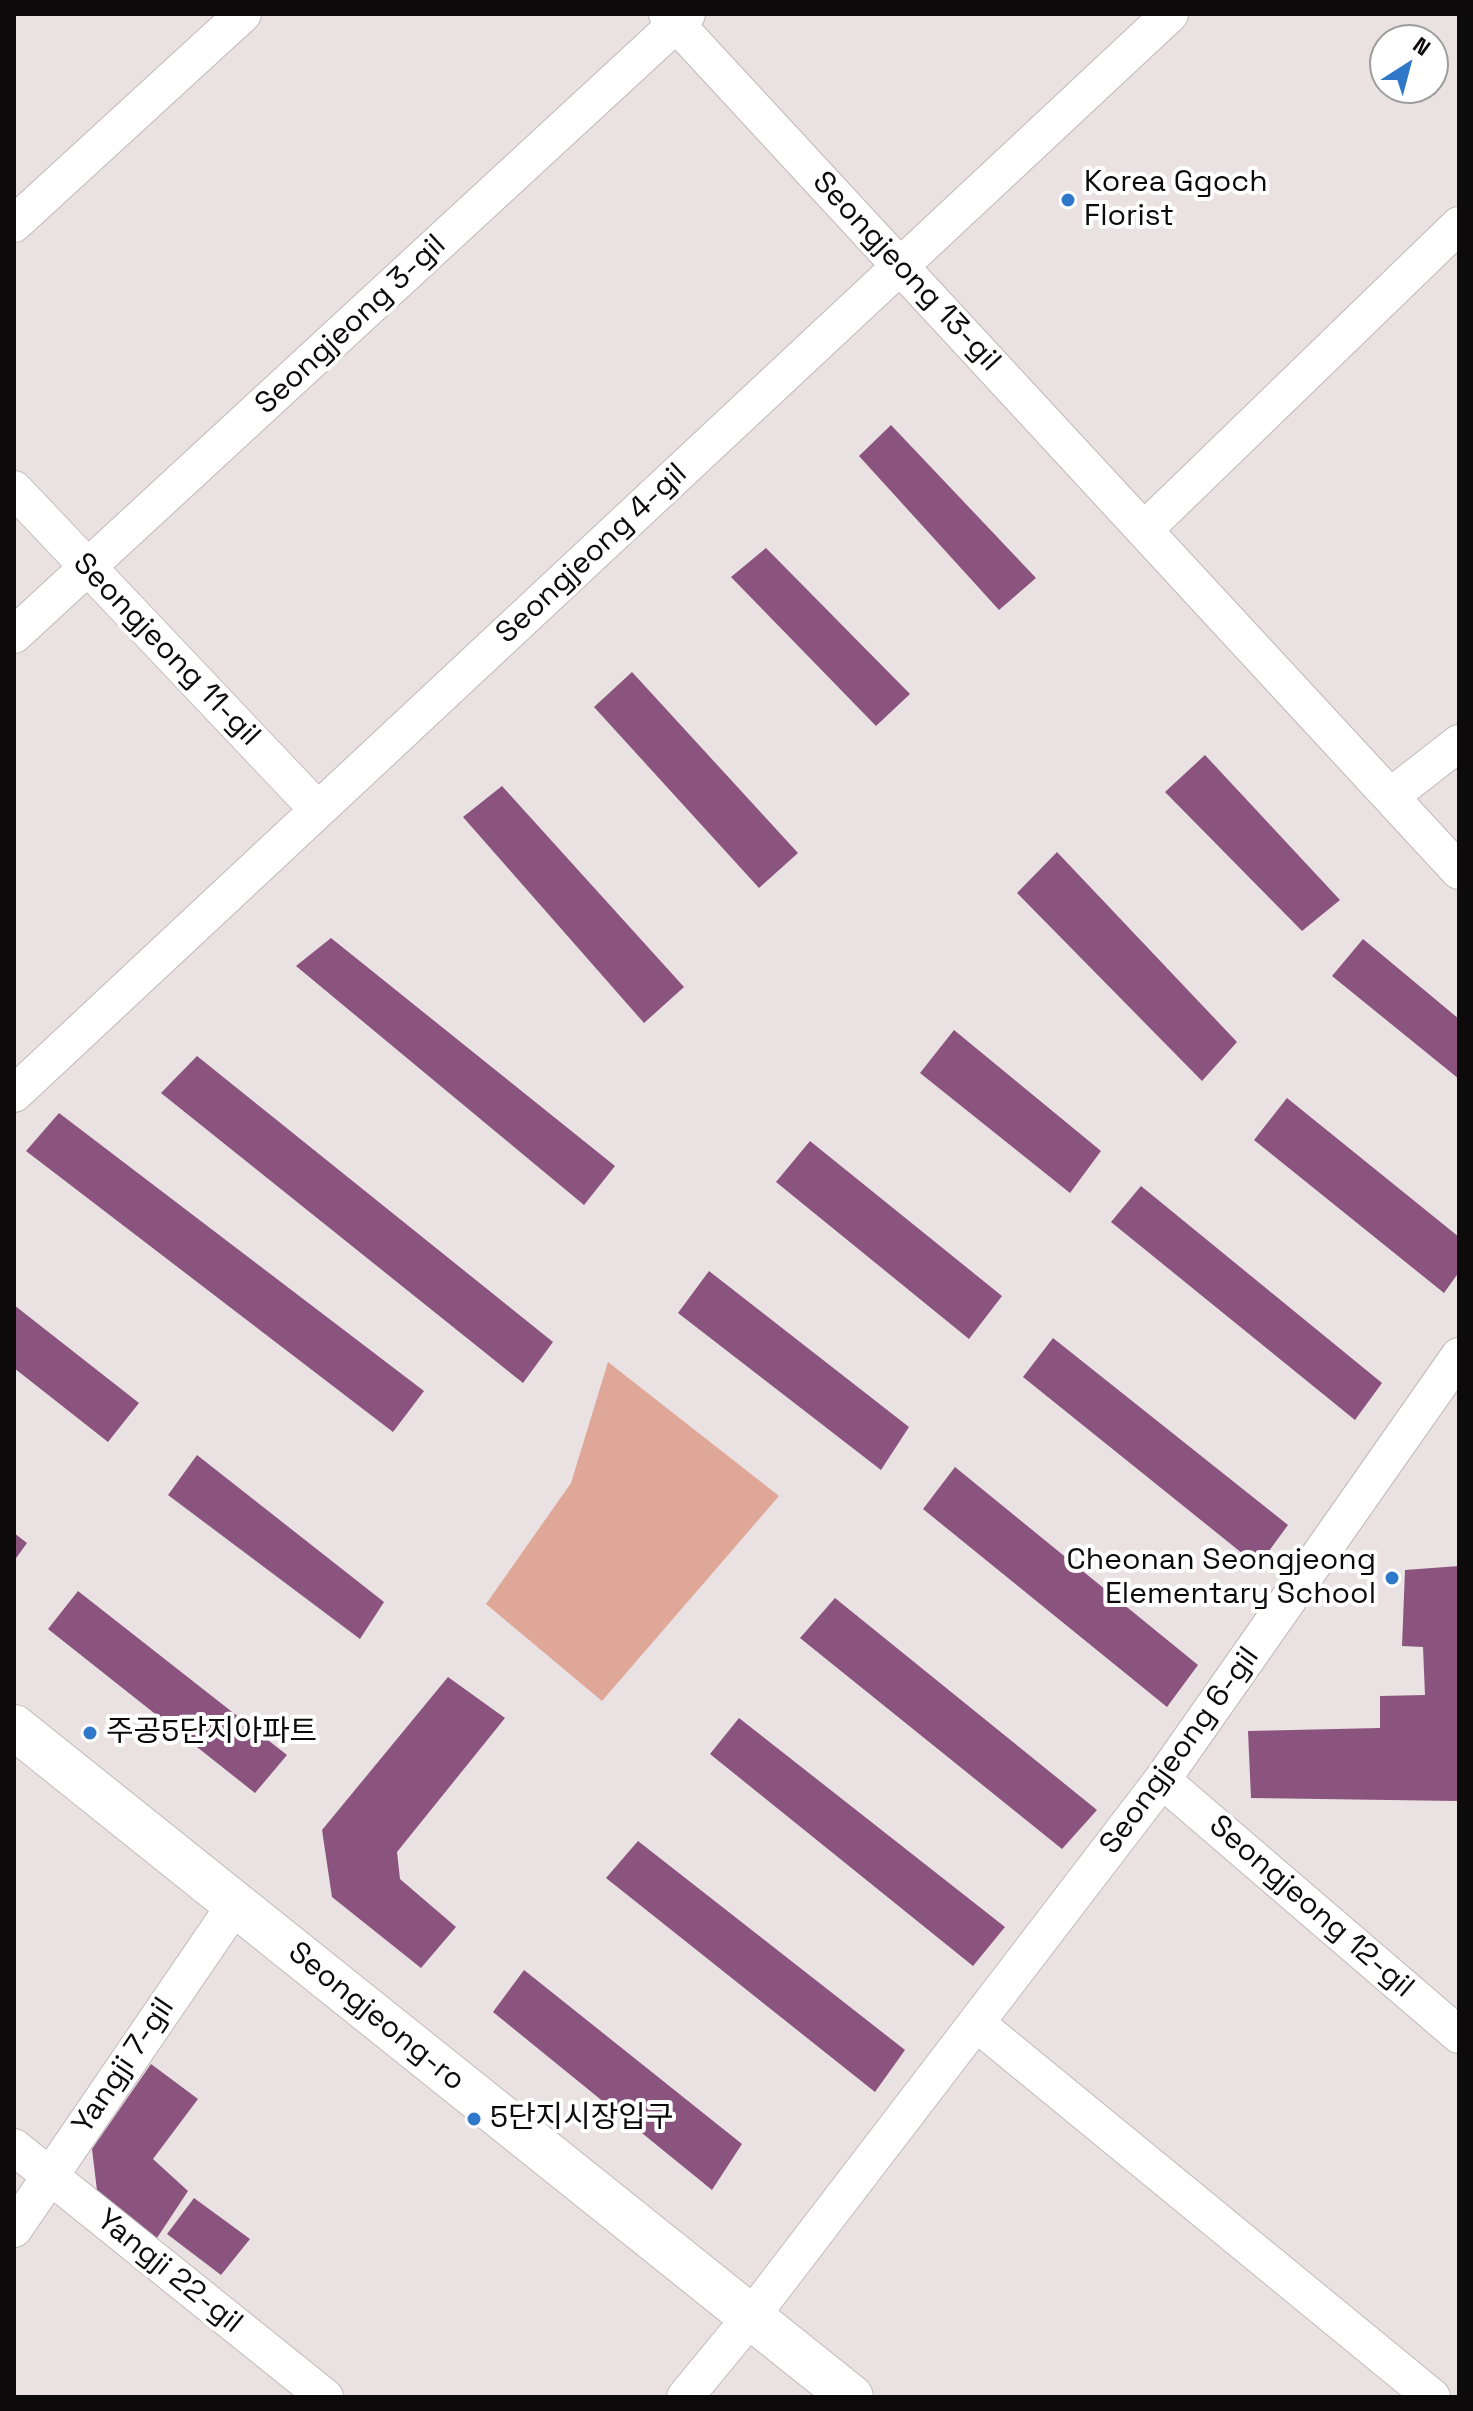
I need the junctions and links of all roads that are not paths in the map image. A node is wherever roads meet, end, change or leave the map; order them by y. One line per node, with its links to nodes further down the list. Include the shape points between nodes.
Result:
1 (243, 14): 4 (street)
2 (1170, 14): 6 (street, Seongjeong 4-gil)
3 (677, 17): 6 (street, Seongjeong 13-gil); 9 (street, Seongjeong 3-gil)
4 (14, 224)
5 (1459, 225): 8 (street)
6 (899, 265): 8 (street, Seongjeong 13-gil); 13 (street, Seongjeong 4-gil)
7 (14, 489): 9 (street, Seongjeong 11-gil)
8 (1144, 530): 12 (street, Seongjeong 13-gil)
9 (87, 568): 10 (street, Seongjeong 3-gil); 13 (street, Seongjeong 11-gil)
10 (14, 635)
11 (1459, 743): 12 (street)
12 (1391, 796): 14 (street, Seongjeong 13-gil)
13 (318, 810): 15 (street, Seongjeong 4-gil)
14 (1459, 871)
15 (14, 1094)
16 (1459, 1356): 18 (street, Seongjeong 6-gil)
17 (14, 1727): 19 (street, Seongjeong-ro)
18 (1162, 1780): 20 (street, Seongjeong 6-gil); 21 (street, Seongjeong 12-gil)
19 (235, 1905): 23 (street, Yangji 7-gil); 25 (street, Seongjeong-ro)
20 (976, 2023): 25 (street, Seongjeong 6-gil); 29 (street)
21 (1459, 2035)
22 (14, 2147): 23 (street, Yangji 22-gil)
23 (49, 2176): 24 (street, Yangji 7-gil); 26 (street, Yangji 22-gil)
24 (14, 2229)
25 (750, 2318): 27 (street, Seongjeong 6-gil); 28 (street, Seongjeong-ro)
26 (325, 2397)
27 (685, 2397)
28 (851, 2397)
29 (1432, 2397)

